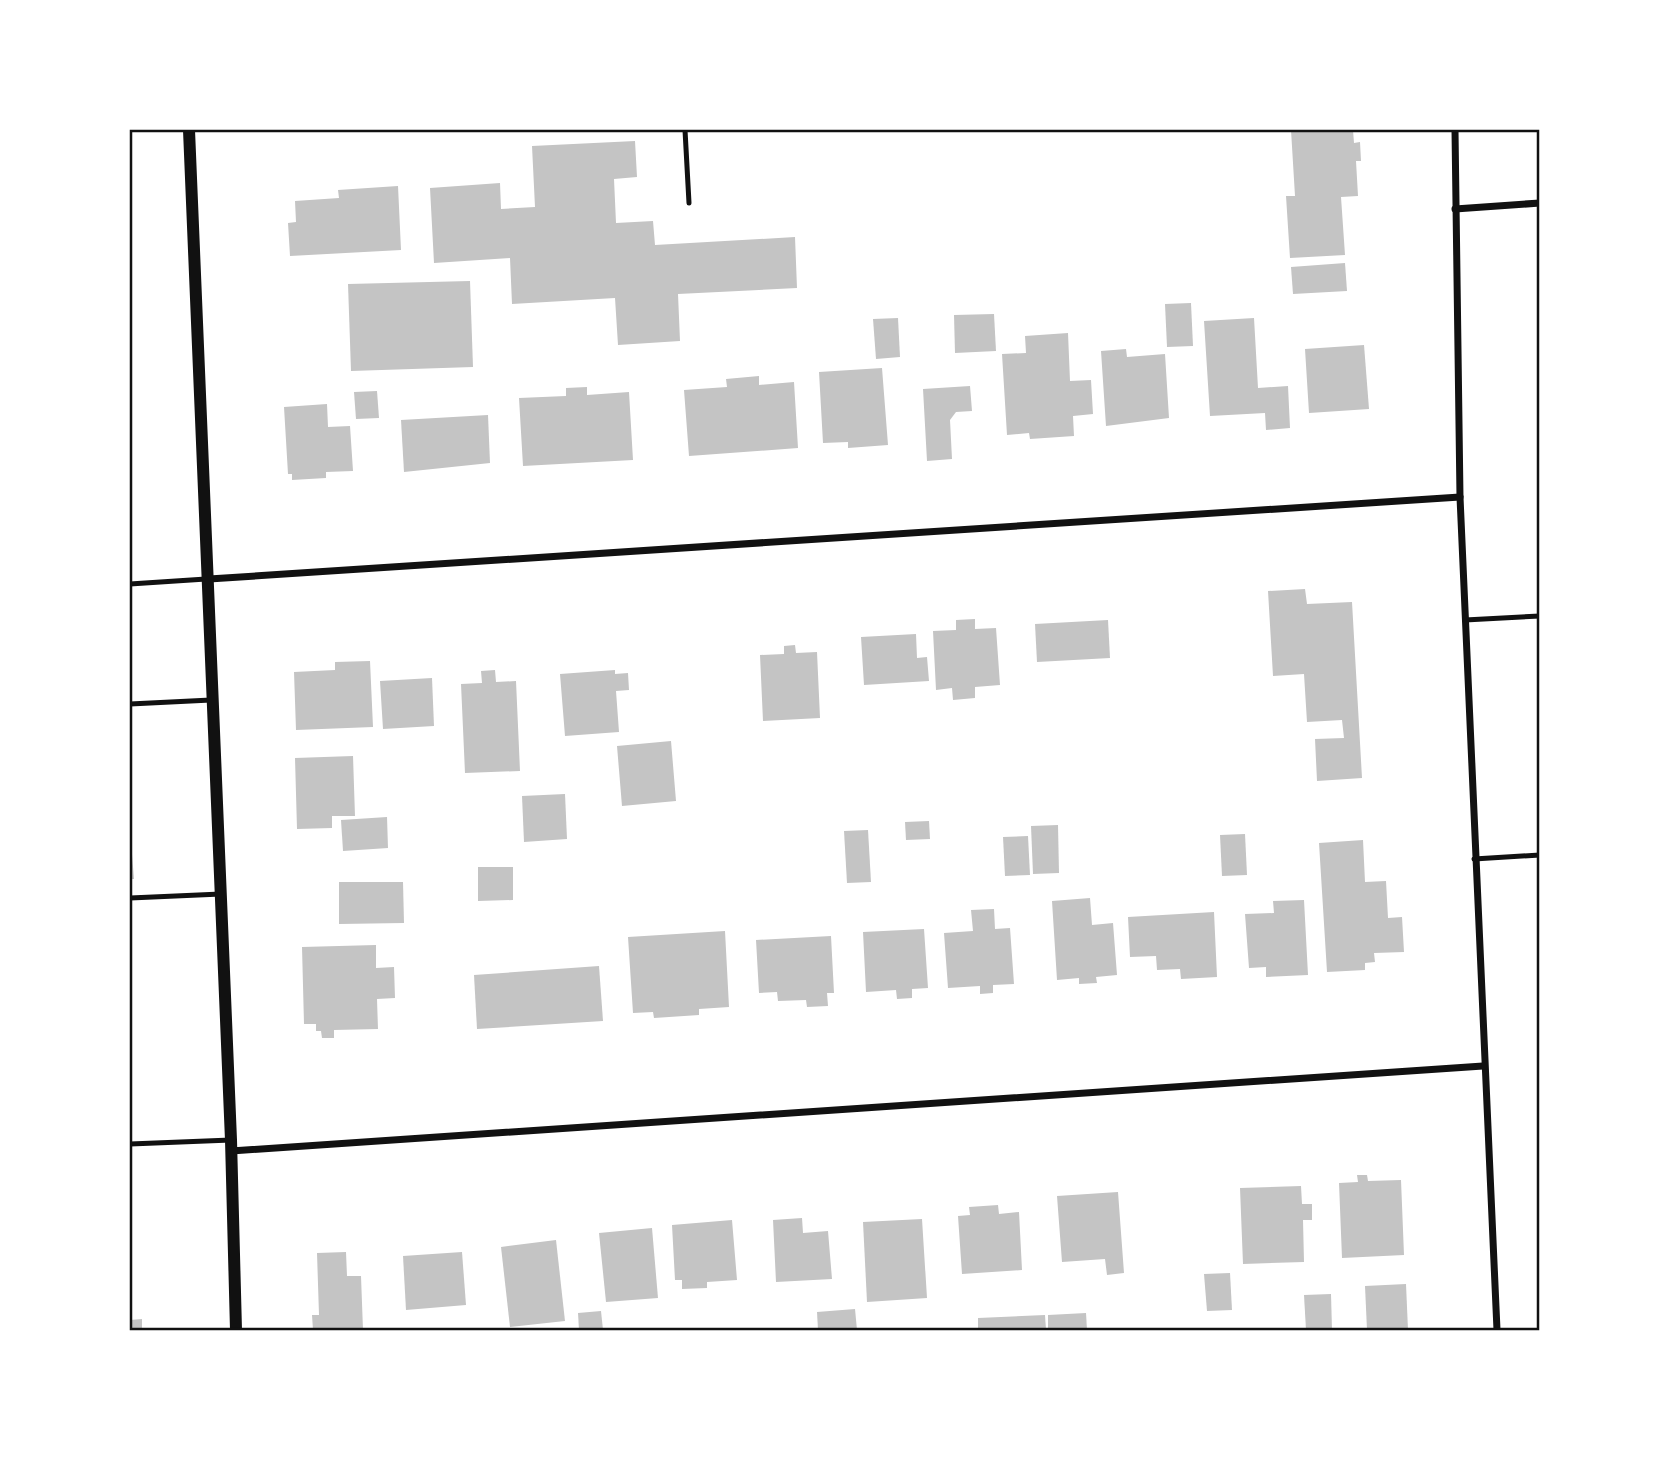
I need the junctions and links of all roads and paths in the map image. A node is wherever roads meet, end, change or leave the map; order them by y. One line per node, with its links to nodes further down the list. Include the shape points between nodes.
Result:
1 (189, 130): 8 (street)
2 (685, 130): 4 (lane)
3 (1455, 130): 6 (street)
4 (689, 203)
5 (1539, 203): 6 (street)
6 (1455, 209): 7 (street)
7 (1460, 497): 8 (street); 11 (street)
8 (209, 579): 9 (lane); 12 (street)
9 (130, 584)
10 (1539, 615): 11 (lane)
11 (1465, 620): 15 (street)
12 (214, 700): 13 (lane); 16 (street)
13 (130, 704)
14 (1539, 855): 15 (lane)
15 (1474, 859): 18 (street)
16 (222, 894): 17 (lane); 20 (street)
17 (130, 898)
18 (1483, 1066): 20 (street); 22 (street)
19 (130, 1144): 20 (lane)
20 (231, 1145): 21 (street)
21 (236, 1331)
22 (1497, 1331)

